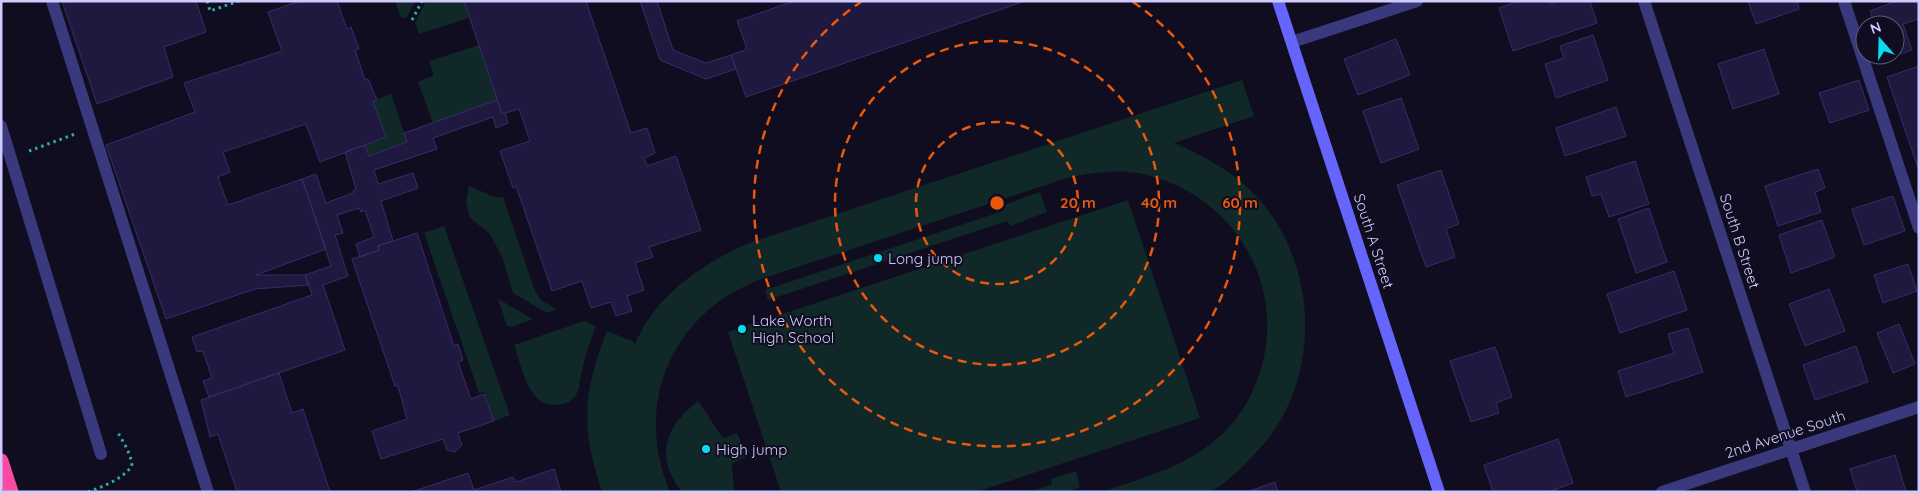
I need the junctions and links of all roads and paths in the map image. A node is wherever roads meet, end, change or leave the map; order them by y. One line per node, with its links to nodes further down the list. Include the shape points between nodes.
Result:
1 (52, 1): 22 (street)
2 (207, 1): 3 (path, via 210,11)
3 (239, 1)
4 (422, 1): 9 (path)
5 (1278, 1): 10 (street, South A Street)
6 (1417, 1): 10 (street)
7 (1644, 1): 16 (street, South B Street)
8 (1844, 1): 14 (street)
9 (412, 20)
10 (1292, 42): 23 (street, South A Street)
11 (1, 126): 17 (street)
12 (71, 135): 13 (path)
13 (34, 148)
14 (1919, 228)
15 (1919, 407): 16 (street, 2nd Avenue South)
16 (1791, 449): 24 (street, 2nd Avenue South); 25 (street, South B Street)
17 (101, 454)
18 (1, 461): 20 (highway)
19 (107, 485): 21 (path)
20 (11, 492)
21 (88, 492)
22 (208, 492)
23 (1439, 492)
24 (1662, 492)
25 (1805, 492)

